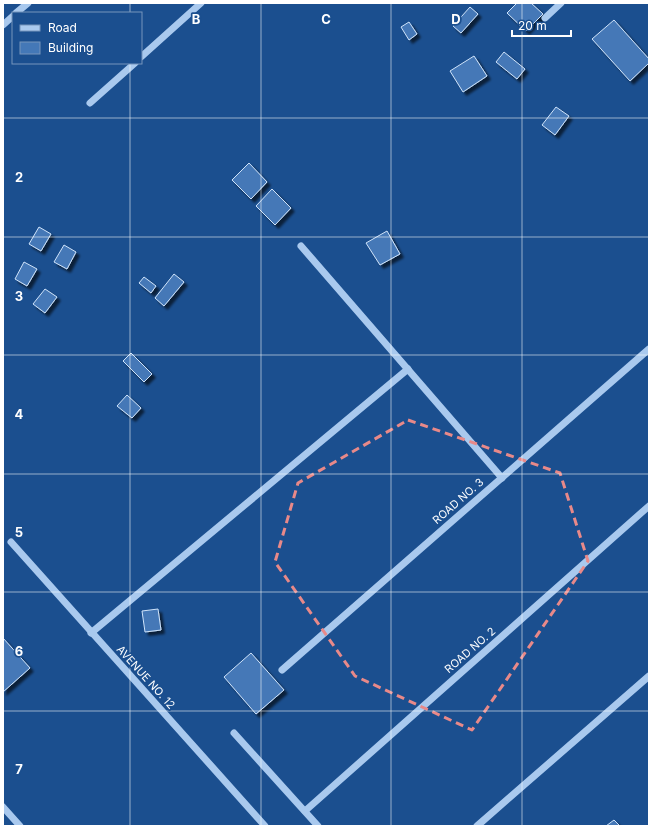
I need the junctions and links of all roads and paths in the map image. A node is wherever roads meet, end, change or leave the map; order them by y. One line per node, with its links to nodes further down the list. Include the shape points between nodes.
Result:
1 (28, 3): 4 (street)
2 (201, 3): 8 (street)
3 (561, 3): 6 (street)
4 (17, 12)
5 (12, 17): 7 (street)
6 (545, 18)
7 (3, 25)
8 (142, 56)
9 (134, 64): 10 (street)
10 (90, 103)
11 (301, 246): 13 (street)
12 (649, 349): 14 (street, ROAD NO. 3)
13 (408, 369): 14 (street); 17 (street)
14 (502, 478): 18 (street, ROAD NO. 3)
15 (649, 506): 22 (street, ROAD NO. 2)
16 (11, 542): 17 (street, AVENUE NO. 12)
17 (91, 633): 24 (street, AVENUE NO. 12)
18 (282, 670)
19 (649, 676): 26 (street)
20 (234, 733): 22 (street)
21 (3, 807): 23 (street)
22 (305, 811): 25 (street)
23 (20, 826)
24 (265, 826)
25 (318, 826)
26 (477, 826)

